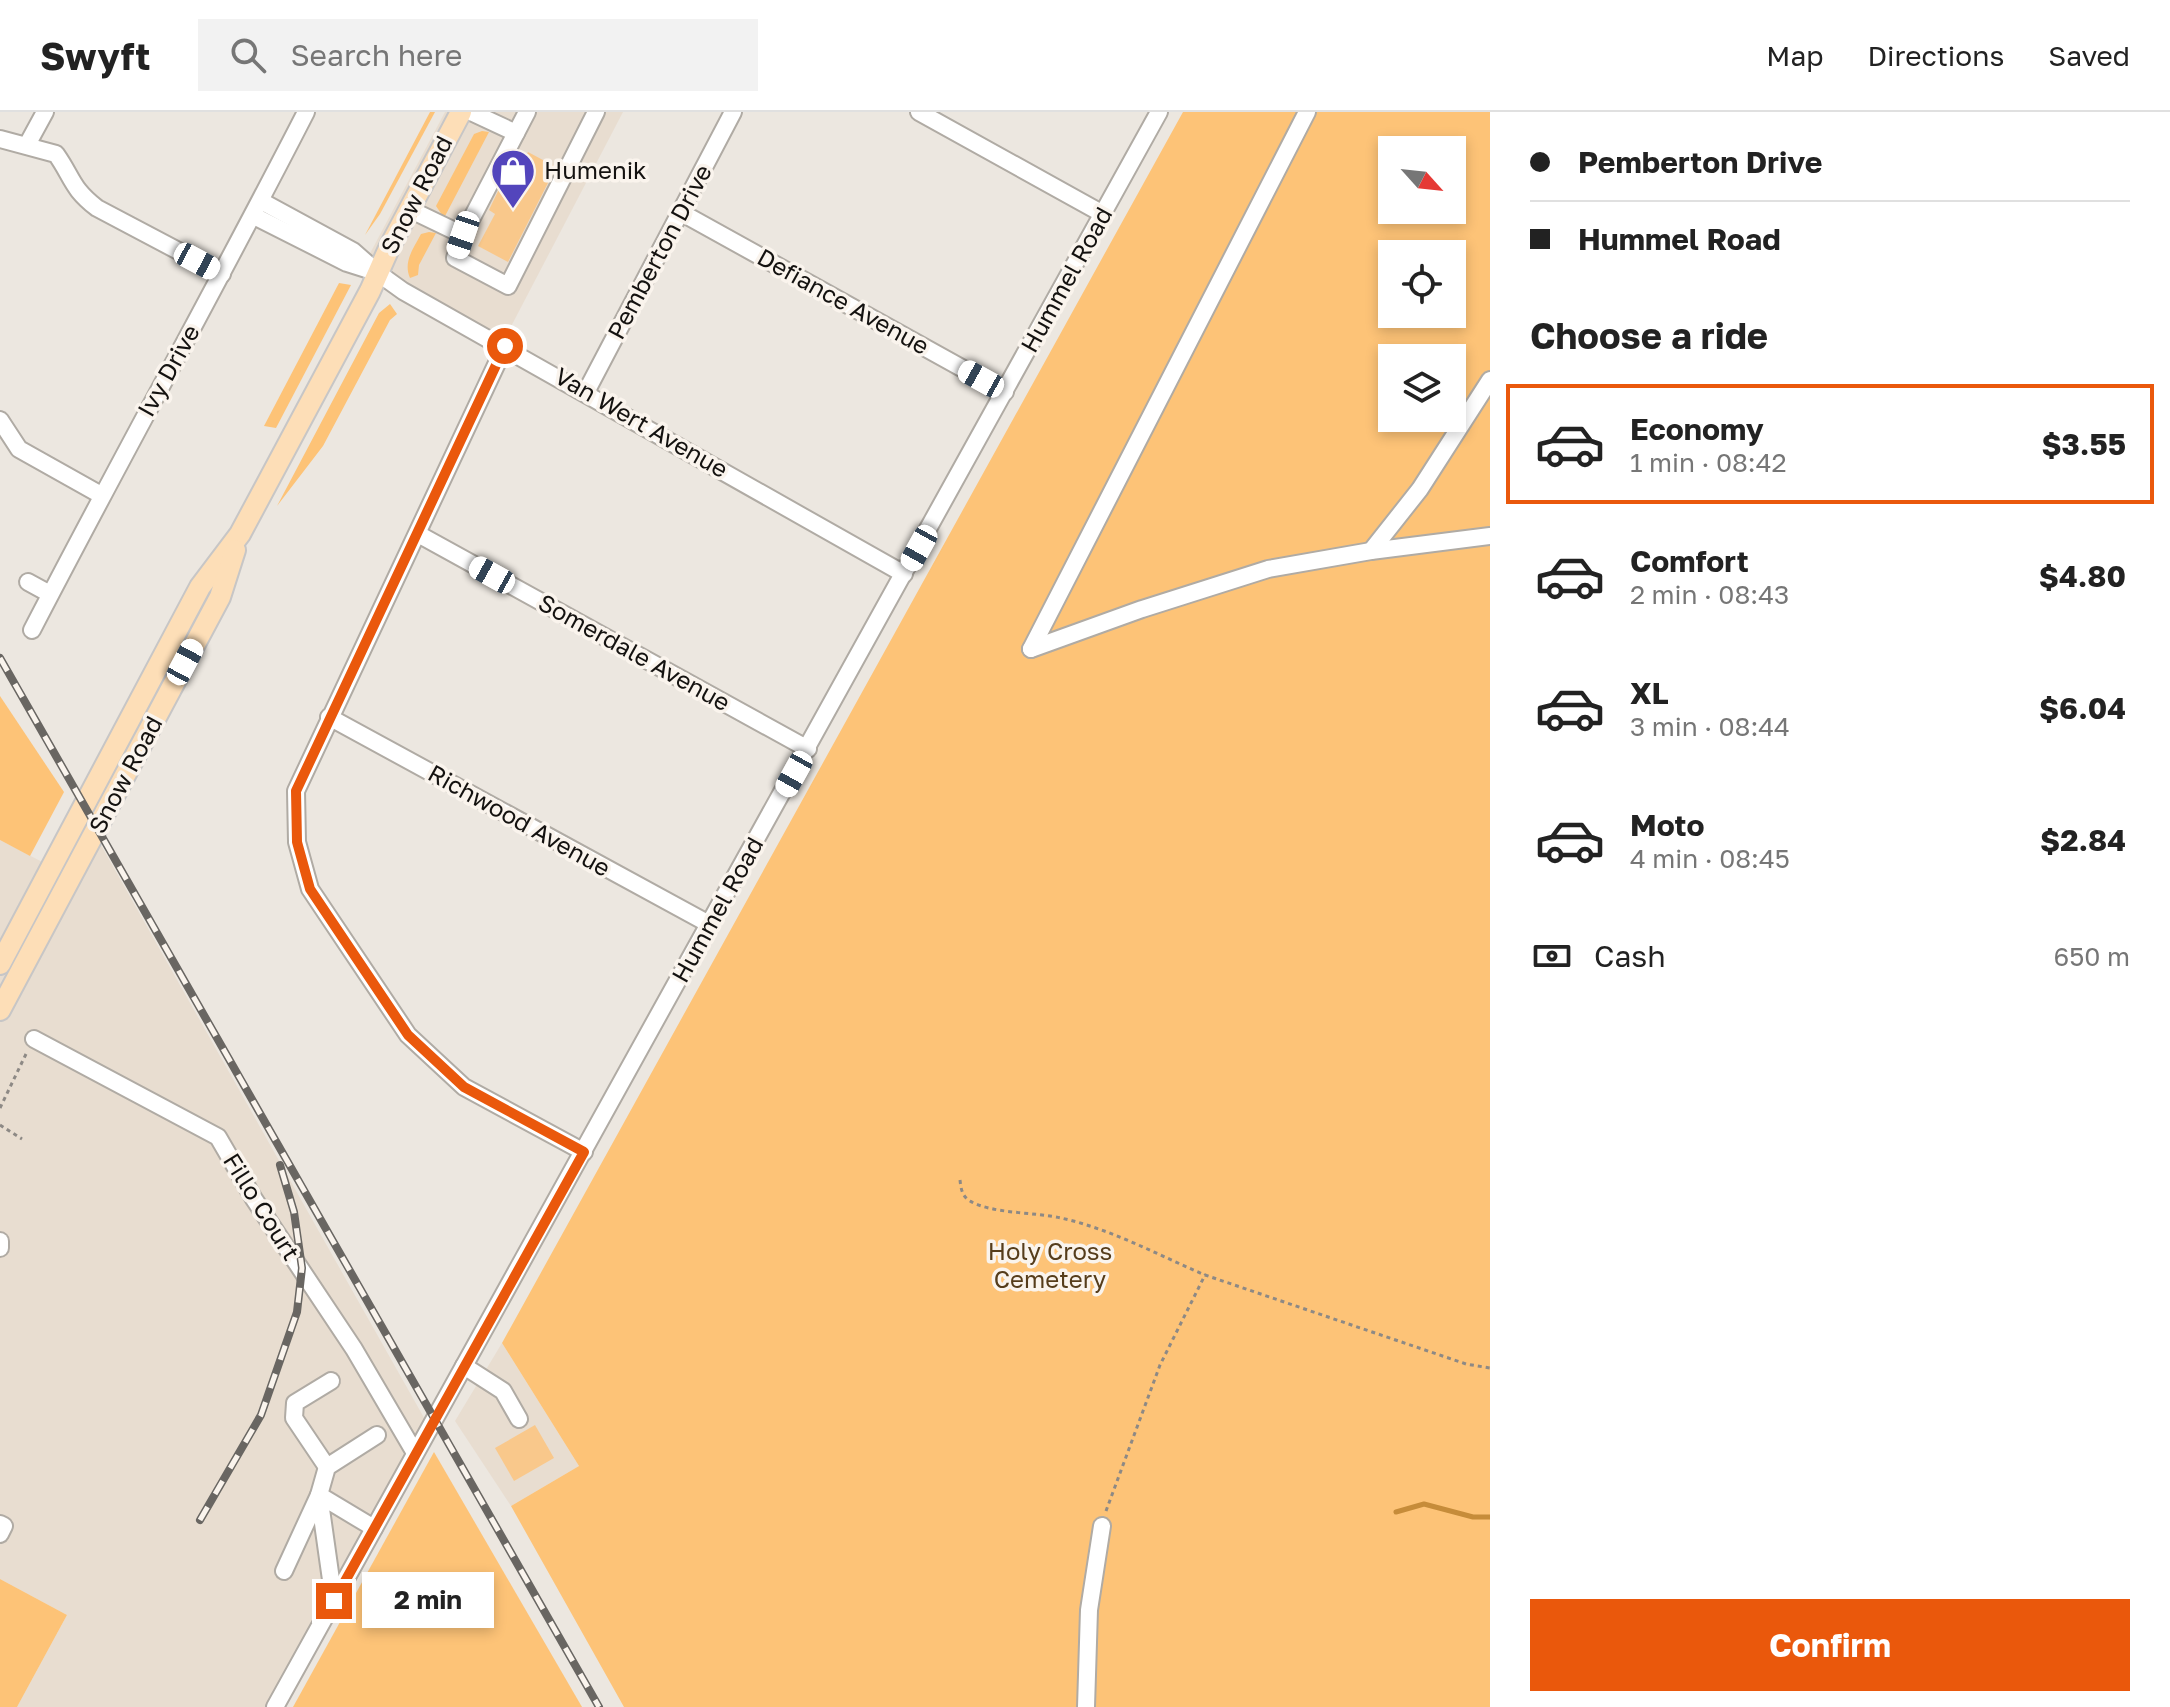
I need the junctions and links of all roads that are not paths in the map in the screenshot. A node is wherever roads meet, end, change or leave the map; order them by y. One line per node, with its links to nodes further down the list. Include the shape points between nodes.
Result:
1 (45, 112): 13 (street)
2 (306, 112): 14 (street, Ivy Drive)
3 (461, 112): 15 (main road, Snow Road)
4 (471, 112): 11 (street)
5 (527, 112): 11 (street)
6 (596, 112): 18 (street, via 508,286 455,258)
7 (733, 112): 16 (street, Pemberton Drive)
8 (919, 112): 17 (street)
9 (1159, 112): 17 (street, Hummel Road)
10 (1307, 112): 30 (street, via 1031,649 1268,569)
11 (516, 133): 18 (street)
12 (0, 139): 13 (street)
13 (27, 145): 20 (street, via 56,154 71,183 97,208)
14 (257, 208): 19 (street, Van Wert Avenue, via 353,251); 20 (street, Ivy Drive)
15 (409, 209): 18 (street); 19 (main road, Snow Road)
16 (682, 213): 23 (street, Pemberton Drive); 24 (street, Defiance Avenue)
17 (1103, 214): 24 (street, Hummel Road)
18 (463, 235)
19 (378, 273): 21 (street, Van Wert Avenue); 27 (main road, Snow Road)
20 (222, 274): 26 (street, Ivy Drive)
21 (505, 346): 23 (street, Van Wert Avenue); 28 (street)
22 (1490, 380): 30 (street, via 1420,489)
23 (586, 392): 31 (street, Van Wert Avenue)
24 (1005, 392): 31 (street, Hummel Road)
25 (0, 420): 26 (street, via 19,449)
26 (101, 495): 33 (street, Ivy Drive)
27 (240, 534): 38 (main road, Snow Road, via 200,587); 39 (main road, Snow Road, via 220,597)
28 (418, 534): 35 (street); 36 (street, Somerdale Avenue)
29 (1490, 536): 30 (street)
30 (1371, 551)
31 (904, 574): 36 (street, Hummel Road)
32 (28, 582): 33 (street)
33 (50, 594): 34 (street, Ivy Drive)
34 (32, 630)
35 (329, 717): 37 (street, Richwood Avenue); 41 (street, via 296,791 297,842 310,889 408,1035 464,1087)
36 (808, 749): 37 (street, Hummel Road)
37 (709, 924): 41 (street, Hummel Road)
38 (0, 964)
39 (0, 1010)
40 (34, 1039): 48 (street, Fillo Court, via 218,1137)
41 (584, 1152): 44 (street, Hummel Road)
42 (0, 1241): 43 (street)
43 (0, 1248)
44 (464, 1366): 46 (street, via 503,1391); 48 (street, Hummel Road)
45 (331, 1381): 49 (street, via 295,1403 294,1418)
46 (519, 1419)
47 (377, 1435): 49 (street)
48 (415, 1453): 52 (street, Hummel Road)
49 (327, 1467): 50 (street)
50 (319, 1495): 52 (street); 53 (street); 54 (street)
51 (1102, 1526): 56 (street, via 1089,1610)
52 (374, 1528): 54 (street, Hummel Road)
53 (284, 1571)
54 (334, 1601): 55 (street, Hummel Road)
55 (275, 1707)
56 (1086, 1707)

